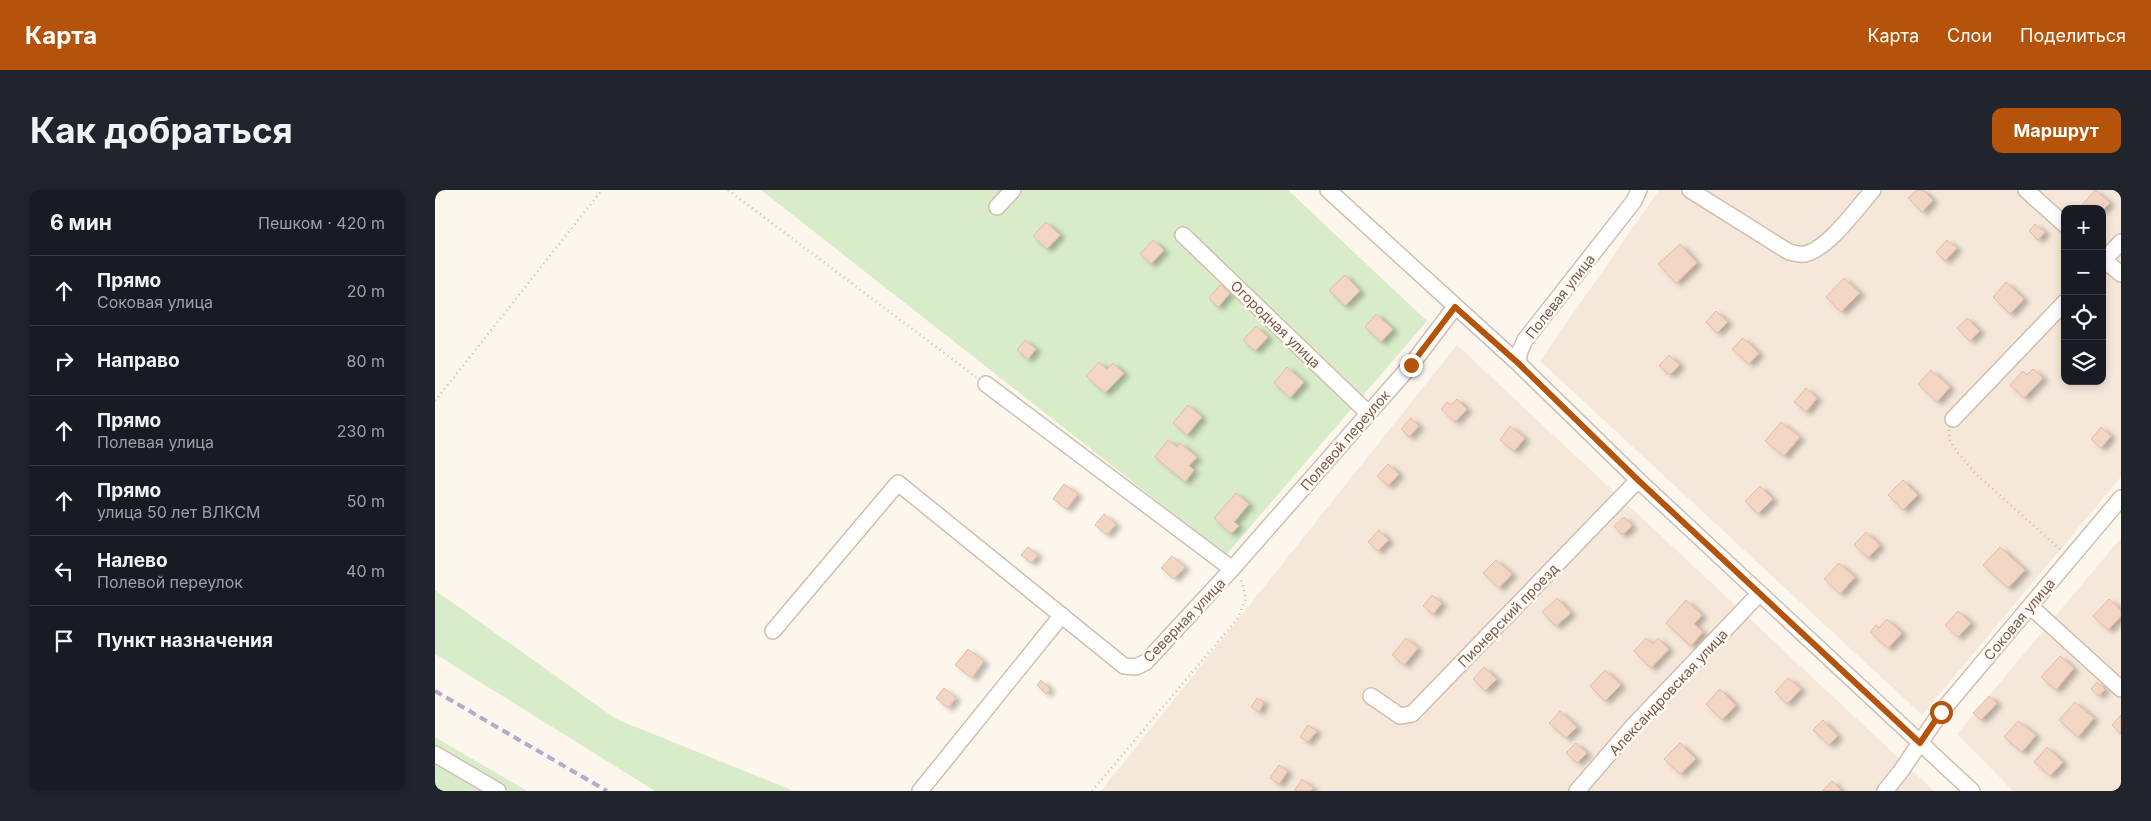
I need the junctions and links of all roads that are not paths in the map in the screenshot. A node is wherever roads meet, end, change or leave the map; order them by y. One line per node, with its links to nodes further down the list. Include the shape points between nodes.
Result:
1 (1013, 190): 7 (street)
2 (1328, 190): 15 (street)
3 (1639, 190): 16 (street, Полевая улица, via 1634,201 1525,340)
4 (1690, 190): 5 (street, via 1789,252 1803,255 1825,242)
5 (1873, 190)
6 (2026, 190): 8 (street)
7 (997, 207)
8 (2061, 221)
9 (1183, 235): 18 (street, Огородная улица)
10 (2121, 242): 11 (street)
11 (2106, 257)
12 (2106, 262): 13 (street)
13 (2121, 274)
14 (2061, 306): 19 (street)
15 (1455, 307): 16 (street); 18 (street, Полевой переулок, via 1411,365)
16 (1518, 363): 20 (street)
17 (986, 384): 22 (street)
18 (1368, 413): 22 (street, Полевой переулок)
19 (1953, 419)
20 (1638, 480): 23 (street); 28 (street, Пионерский проезд, via 1412,714 1400,716)
21 (2121, 498): 24 (street, Соковая улица)
22 (1232, 570): 25 (street, Северная улица, via 1146,662 1136,667 1124,666)
23 (1759, 594): 29 (street); 33 (street, Александровская улица, via 1634,725)
24 (2030, 606): 27 (street); 29 (street, Соковая улица, via 1941,712)
25 (1062, 615): 26 (street, Северная улица, via 898,483); 32 (street)
26 (773, 631)
27 (2121, 689)
28 (1371, 696)
29 (1920, 743): 34 (street, Соковая улица); 35 (street)
30 (435, 754): 31 (street)
31 (498, 791)
32 (920, 791)
33 (1577, 791)
34 (1885, 791)
35 (1972, 791)

